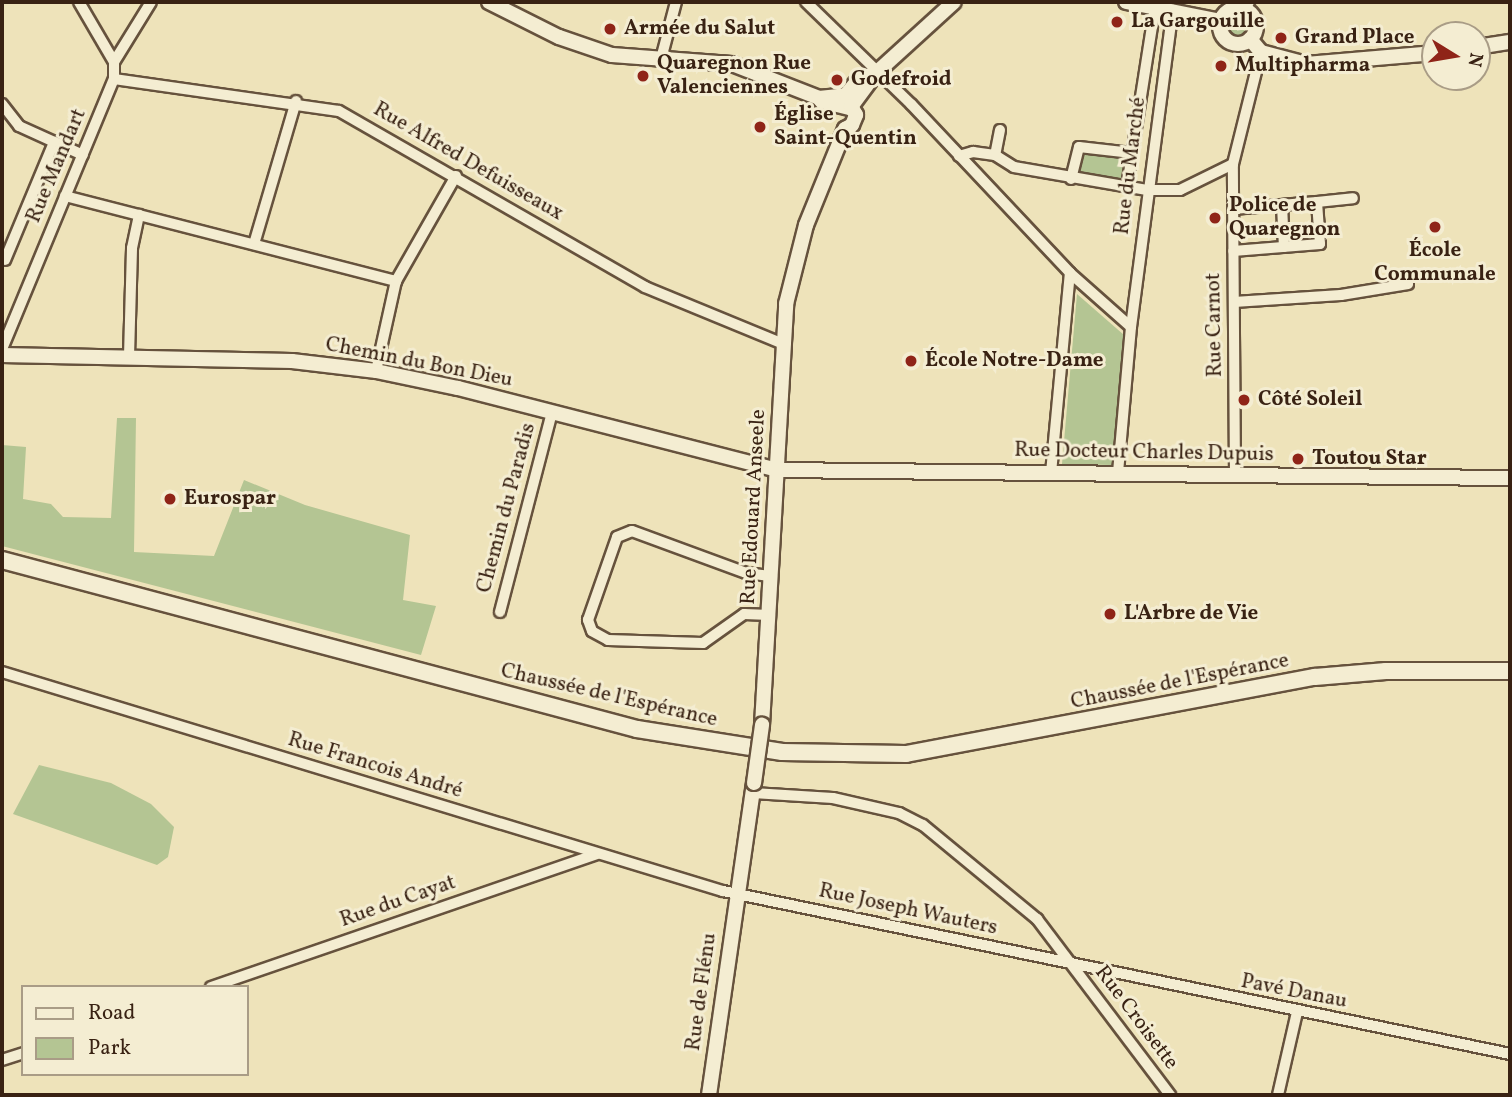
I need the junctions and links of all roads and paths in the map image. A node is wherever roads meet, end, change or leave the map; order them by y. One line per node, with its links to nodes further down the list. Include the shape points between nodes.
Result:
1 (79, 2): 18 (street)
2 (151, 2): 18 (street)
3 (489, 2): 17 (street, via 586,47 624,58)
4 (676, 2): 17 (street)
5 (806, 2): 19 (street)
6 (954, 2): 19 (street)
7 (1126, 2): 9 (street)
8 (1247, 5): 11 (street, via 1231,8); 12 (street, via 1256,23)
9 (1155, 7): 10 (street); 26 (street, Rue du Marché)
10 (1173, 10): 11 (street); 34 (street, Rue du Marché)
11 (1220, 21): 12 (street, via 1228,41 1240,44)
12 (1250, 39): 15 (street)
13 (1510, 42): 14 (street)
14 (1491, 45)
15 (1261, 52): 16 (street, via 1289,63 1348,63); 30 (street, Rue Carnot)
16 (1421, 55)
17 (660, 59): 22 (street, via 746,67 825,104)
18 (114, 62): 20 (street, Rue Mandart)
19 (876, 73): 22 (street, via 859,79); 29 (street)
20 (114, 79): 21 (street, Rue Alfred Defuisseaux); 27 (street, Rue Mandart)
21 (296, 102): 31 (street, Rue Alfred Defuisseaux, via 339,111); 41 (street)
22 (846, 102): 50 (street, Rue Edouard Anseele, via 856,115 845,129 796,255)
23 (2, 104): 25 (street, via 19,126)
24 (1000, 130): 28 (street)
25 (54, 142): 27 (street); 44 (street)
26 (1132, 153): 32 (street, via 1079,147); 33 (street, Rue du Marché)
27 (83, 155): 35 (street, Rue Mandart)
28 (995, 155): 29 (street, via 973,152); 32 (street, via 1014,167)
29 (959, 156): 45 (street)
30 (1233, 164): 34 (street, via 1180,190); 39 (street, Rue Carnot)
31 (456, 176): 46 (street); 50 (street, Rue Alfred Defuisseaux, via 646,287)
32 (1071, 179): 33 (street)
33 (1127, 186): 34 (street)
34 (1147, 190): 49 (street, Rue du Marché)
35 (65, 197): 40 (street); 51 (street, Rue Mandart)
36 (1353, 198): 37 (street)
37 (1317, 202): 38 (street); 42 (street, via 1320,244)
38 (1282, 205): 39 (street); 42 (street)
39 (1233, 209): 43 (street, Rue Carnot)
40 (139, 215): 41 (street); 52 (street, via 132,248)
41 (254, 244): 46 (street)
42 (1284, 247): 43 (street)
43 (1233, 251): 48 (street, Rue Carnot)
44 (5, 260)
45 (1070, 273): 49 (street); 56 (street)
46 (396, 281): 53 (street)
47 (1408, 284): 48 (street, via 1341,295)
48 (1234, 302): 58 (street, Rue Carnot)
49 (1131, 327): 57 (street, Rue du Marché)
50 (783, 344): 55 (street, Rue Edouard Anseele)
51 (2, 352): 52 (street, Chemin du Bon Dieu)
52 (129, 356): 53 (street, Chemin du Bon Dieu, via 292,361)
53 (376, 371): 54 (street, Chemin du Bon Dieu)
54 (552, 413): 55 (street, Chemin du Bon Dieu); 62 (street, Chemin du Paradis)
55 (777, 470): 56 (street, Rue Docteur Charles Dupuis); 61 (street, Rue Edouard Anseele)
56 (1051, 473): 57 (street, Rue Docteur Charles Dupuis)
57 (1118, 474): 58 (street, Rue Docteur Charles Dupuis)
58 (1235, 475): 59 (street, Rue Docteur Charles Dupuis)
59 (1510, 478)
60 (2, 560): 64 (main road, Chaussée de l'Espérance, via 637,729 806,754 870,756 955,748 1314,677 1386,671)
61 (772, 576): 63 (street, Rue Edouard Anseele); 63 (street, via 746,573 632,531 617,537 588,620 592,631 608,640 703,643 744,614)
62 (500, 612)
63 (770, 615): 66 (street, Rue Edouard Anseele, bridge)
64 (1510, 671)
65 (2, 672): 67 (street, Rue Francois André)
66 (753, 788): 68 (street, Rue Edouard Anseele); 69 (street, Rue Croisette, via 833,798 911,818 1020,903)
67 (597, 854): 68 (street, Rue Francois André); 70 (street, Rue du Cayat)
68 (737, 895): 69 (street, Rue Joseph Wauters); 75 (street, Rue de Flénu)
69 (1070, 964): 71 (street, Pavé Danau); 76 (street, Rue Croisette)
70 (217, 985)
71 (1297, 1012): 73 (street, Pavé Danau); 77 (street)
72 (21, 1054): 74 (street)
73 (1510, 1054)
74 (2, 1060)
75 (709, 1095)
76 (1170, 1095)
77 (1278, 1095)

